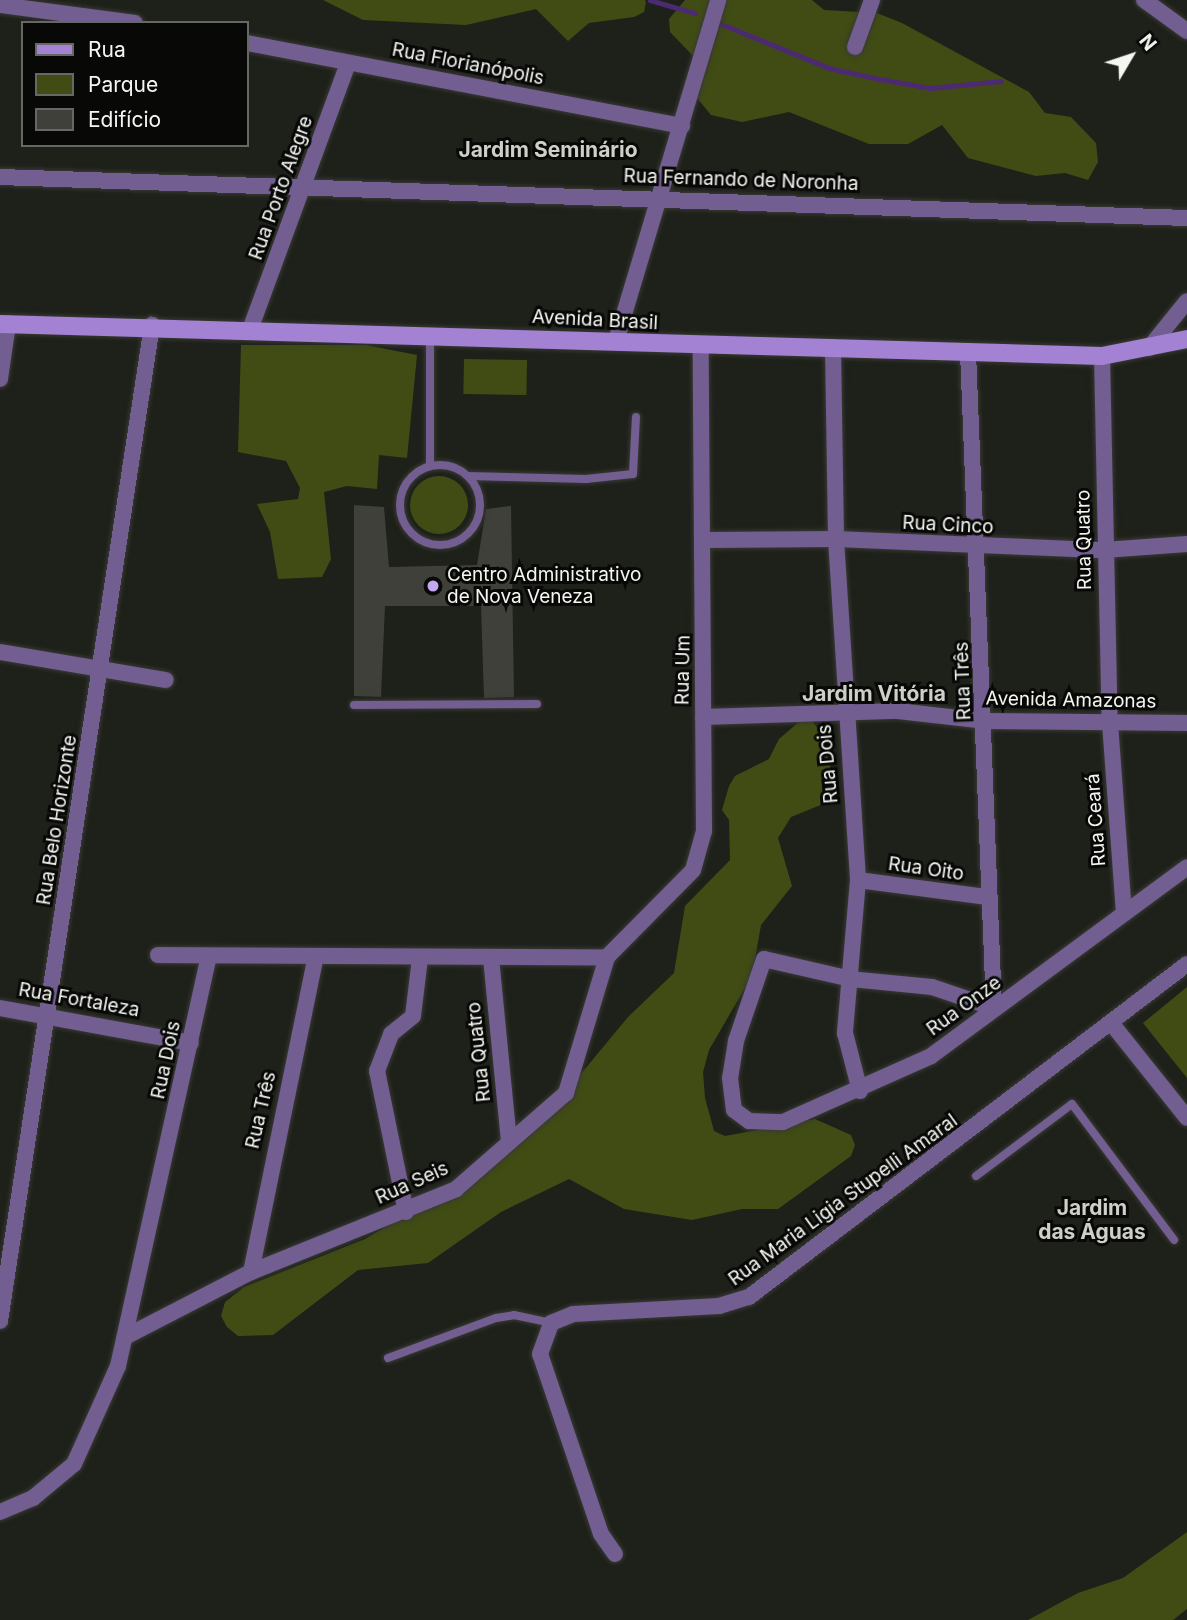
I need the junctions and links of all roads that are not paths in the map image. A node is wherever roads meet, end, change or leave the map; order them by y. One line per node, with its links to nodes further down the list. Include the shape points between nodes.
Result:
1 (718, 0): 10 (street)
2 (872, 0): 8 (street)
3 (1144, 0): 6 (street)
4 (0, 5): 5 (street)
5 (120, 21)
6 (1187, 31)
7 (248, 43): 9 (street, Rua Florianópolis)
8 (855, 47)
9 (348, 63): 10 (street, Rua Florianópolis); 12 (street, Rua Porto Alegre)
10 (682, 126): 13 (street)
11 (0, 177): 12 (street, Rua Fernando de Noronha)
12 (306, 189): 13 (street, Rua Fernando de Noronha); 18 (street, Rua Porto Alegre)
13 (659, 197): 14 (street, Rua Fernando de Noronha); 21 (street)
14 (1187, 218)
15 (1187, 302): 24 (street)
16 (4, 324): 17 (street, Avenida Brasil); 27 (street)
17 (152, 325): 18 (street, Avenida Brasil); 37 (street, Rua Belo Horizonte)
18 (251, 327): 19 (street, Avenida Brasil)
19 (429, 333): 21 (street, Avenida Brasil); 29 (lane)
20 (1187, 339): 24 (street, Avenida Brasil)
21 (616, 341): 22 (street, Avenida Brasil)
22 (701, 347): 23 (street, Avenida Brasil); 32 (street, Rua Um)
23 (833, 348): 25 (street, Avenida Brasil); 31 (street, Rua Dois)
24 (1149, 348): 26 (street, Avenida Brasil)
25 (968, 352): 26 (street, Avenida Brasil); 34 (street, Rua Três)
26 (1102, 356): 35 (street, Rua Quatro)
27 (0, 379)
28 (636, 417): 30 (lane, via 633,474 586,479)
29 (430, 465): 30 (lane, via 444,465); 30 (lane, via 407,480 399,506 409,531 431,544 456,542 475,525 480,500)
30 (468, 476)
31 (836, 539): 32 (street, Rua Cinco); 34 (street, Rua Cinco); 41 (street, Rua Dois)
32 (706, 540): 42 (street, Rua Um)
33 (1187, 544): 35 (street, Rua Cinco)
34 (978, 548): 35 (street, Rua Cinco); 43 (street, Rua Três)
35 (1104, 550): 44 (street, Rua Quatro)
36 (0, 652): 37 (street)
37 (102, 668): 38 (street); 60 (street, Rua Belo Horizonte)
38 (166, 680)
39 (537, 704): 40 (lane)
40 (354, 705)
41 (845, 714): 42 (street, Avenida Amazonas); 43 (street, Avenida Amazonas, via 898,711); 47 (street, Rua Dois)
42 (703, 718): 51 (street, Rua Um, via 700,853 693,870)
43 (986, 721): 44 (street, Avenida Amazonas); 48 (street, Rua Três)
44 (1110, 723): 45 (street, Avenida Amazonas); 49 (street, Rua Ceará)
45 (1187, 723)
46 (1187, 867): 49 (street, Rua Onze)
47 (859, 880): 48 (street, Rua Oito); 57 (street, Rua Dois)
48 (988, 897): 59 (street, Rua Três)
49 (1124, 914): 59 (street, Rua Onze)
50 (158, 955): 55 (street)
51 (607, 957): 53 (street); 65 (street, Rua Seis, via 566,1093)
52 (420, 958): 53 (street); 54 (street); 67 (street, via 413,1016 391,1034 377,1071)
53 (491, 958): 65 (street, Rua Quatro)
54 (315, 959): 55 (street); 69 (street, Rua Três)
55 (208, 960): 62 (street, Rua Dois)
56 (1187, 964): 61 (street, Rua Maria Ligia Stupelli Amaral)
57 (851, 979): 59 (street, via 932,987); 63 (street, Rua Dois, via 845,1033); 63 (street, Rua Onze, via 764,959 746,1003 730,1078 730,1101 741,1117 783,1122)
58 (0, 1008): 60 (street, Rua Fortaleza)
59 (994, 1009): 63 (street, Rua Onze, via 932,1056)
60 (48, 1015): 62 (street, Rua Fortaleza); 70 (street, Rua Belo Horizonte)
61 (1111, 1024): 64 (street); 71 (street, Rua Maria Ligia Stupelli Amaral, via 749,1297 719,1306 573,1314)
62 (191, 1043): 72 (street, Rua Dois)
63 (860, 1091)
64 (1187, 1118)
65 (509, 1142): 67 (street, Rua Seis, via 456,1189)
66 (976, 1176): 68 (lane, via 1072,1104)
67 (406, 1212): 69 (street, Rua Seis)
68 (1174, 1240)
69 (251, 1272): 72 (street, Rua Seis)
70 (0, 1321)
71 (551, 1323): 73 (lane, via 514,1315 496,1318); 75 (street, via 540,1354 601,1534)
72 (125, 1337): 74 (street, Rua Dois, via 83,1454 33,1498)
73 (388, 1359)
74 (0, 1512)
75 (615, 1554)

